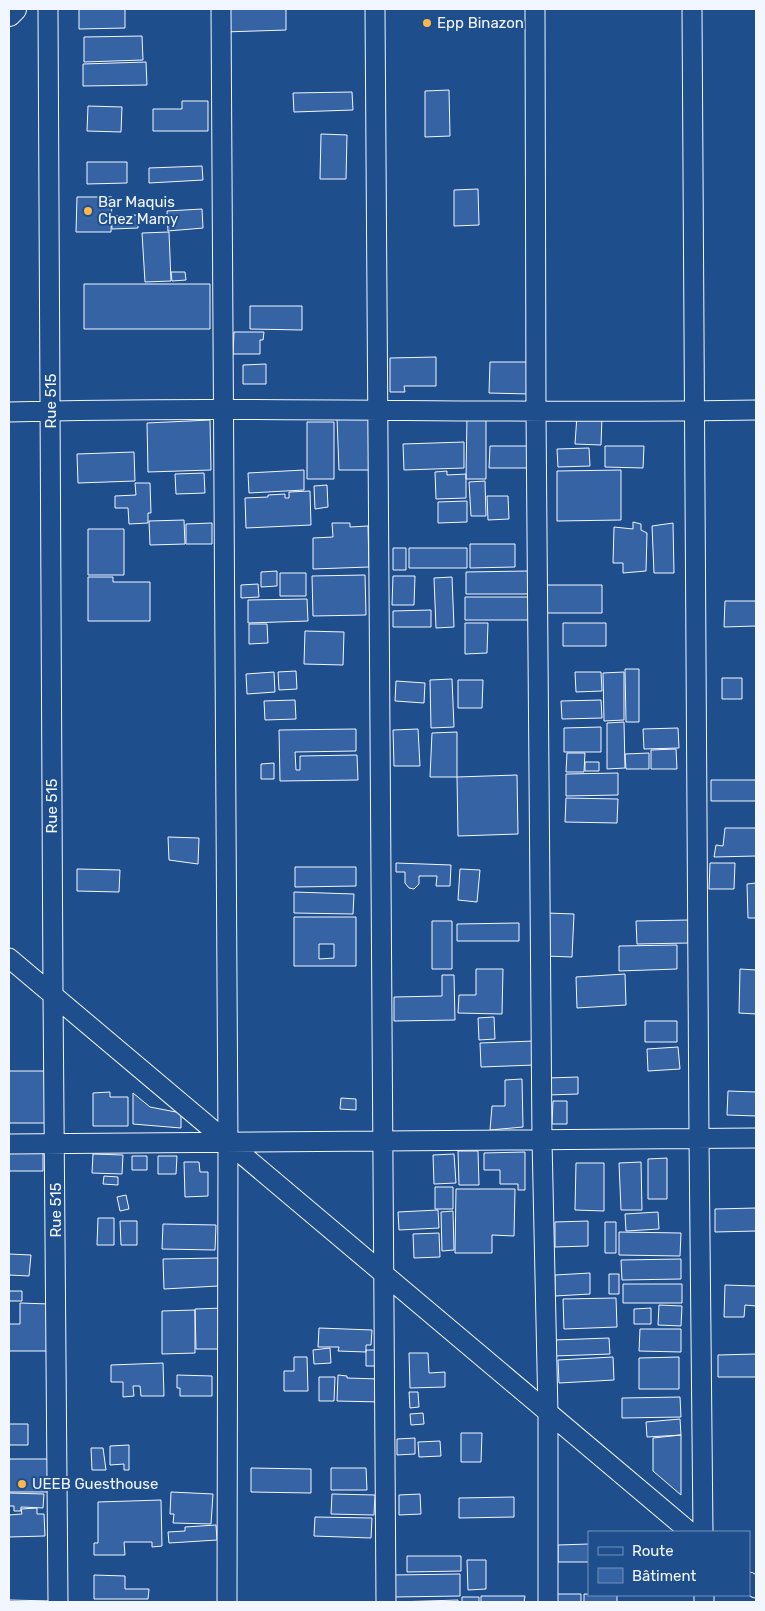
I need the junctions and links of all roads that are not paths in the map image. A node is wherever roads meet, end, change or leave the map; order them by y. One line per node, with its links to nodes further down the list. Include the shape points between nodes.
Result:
1 (14, 9): 7 (main road)
2 (48, 9): 11 (street, Rue 515)
3 (221, 9): 8 (street)
4 (375, 9): 9 (street)
5 (535, 9): 14 (street)
6 (692, 9): 12 (street)
7 (9, 14)
8 (223, 410): 9 (street); 11 (street); 21 (street)
9 (377, 410): 14 (street); 20 (street)
10 (756, 410): 12 (street)
11 (51, 411): 13 (street); 16 (street, Rue 515)
12 (695, 411): 14 (street); 17 (street)
13 (9, 412)
14 (536, 412): 19 (street)
15 (9, 958): 16 (street)
16 (53, 995): 21 (street); 23 (street, Rue 515)
17 (699, 1138): 18 (street); 19 (street); 27 (street)
18 (756, 1138)
19 (542, 1140): 20 (street); 25 (street)
20 (382, 1142): 21 (street); 24 (street)
21 (228, 1143): 23 (street); 24 (street); 29 (street)
22 (9, 1144): 23 (street)
23 (55, 1144): 28 (street, Rue 515)
24 (384, 1275): 25 (street); 30 (street)
25 (548, 1413): 26 (street); 31 (street)
26 (689, 1531)
27 (703, 1531)
28 (58, 1602)
29 (227, 1602)
30 (386, 1602)
31 (548, 1602)

